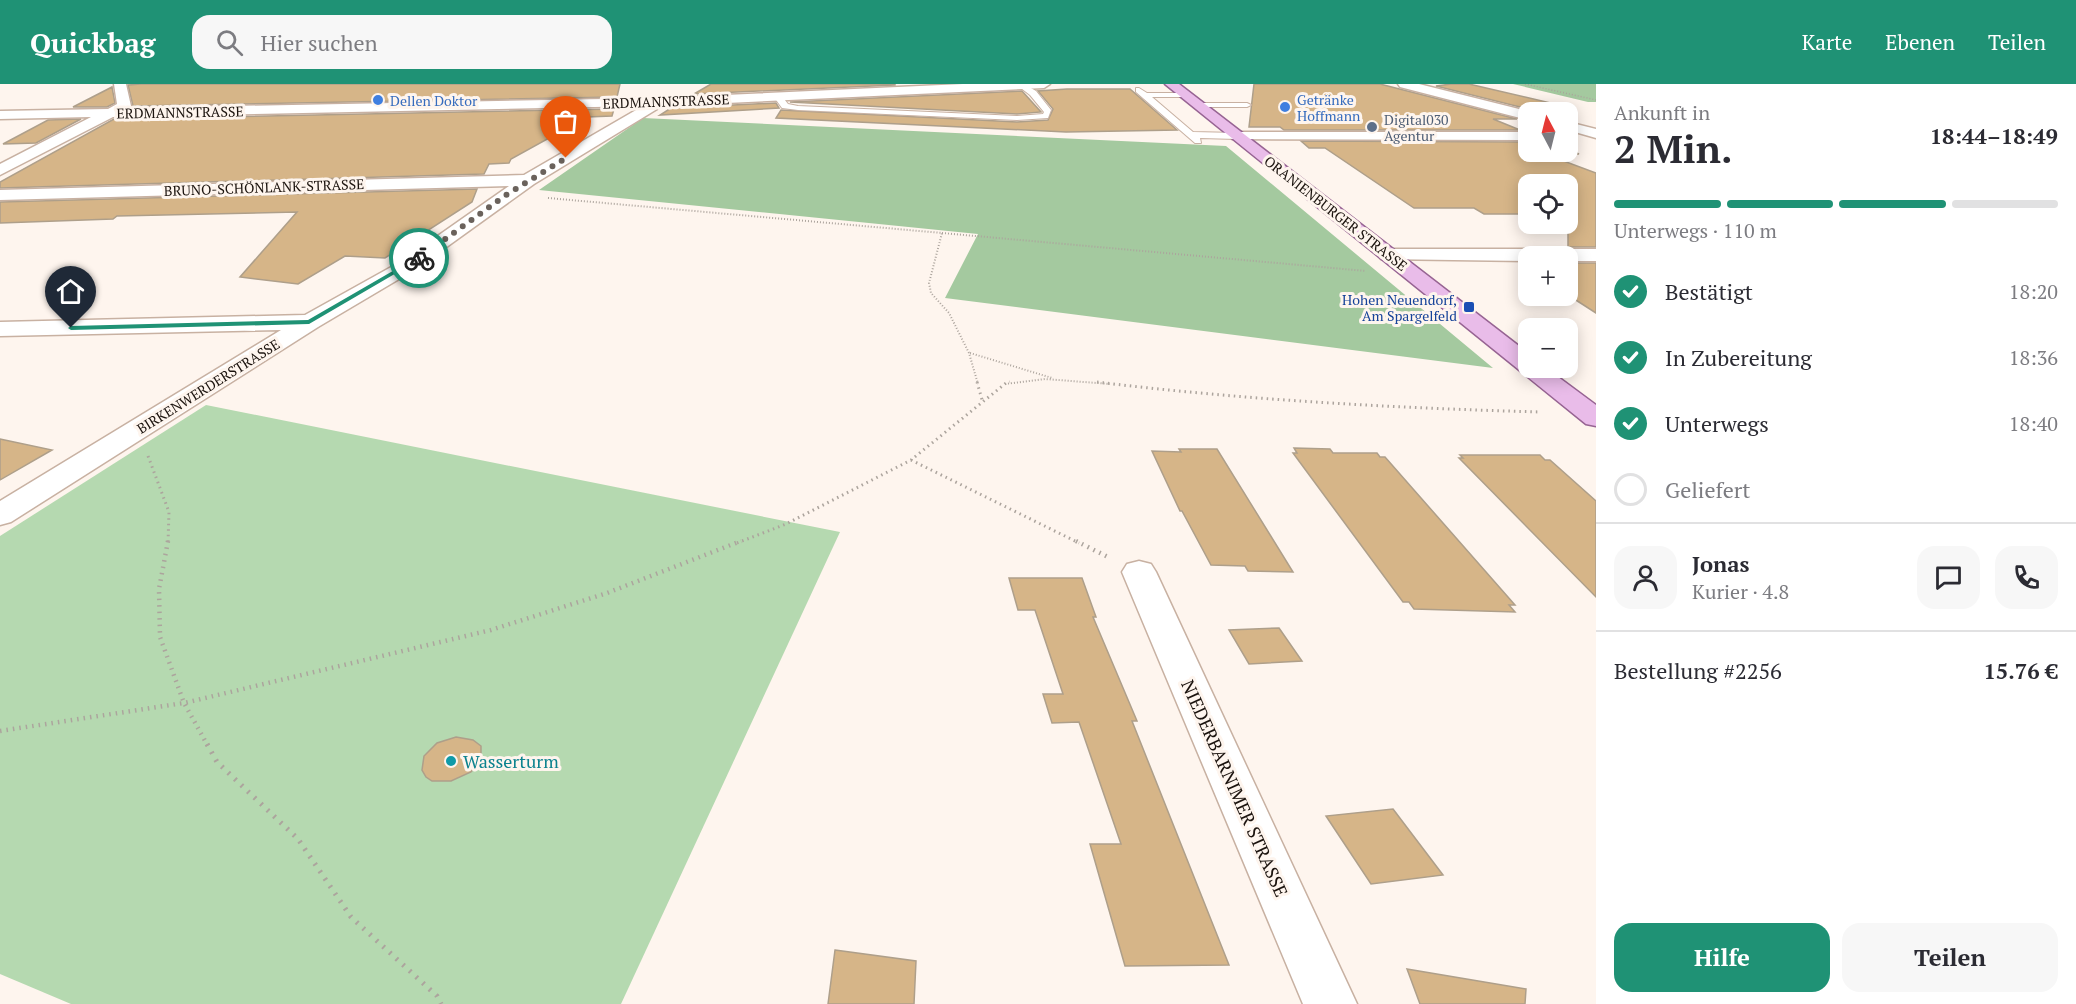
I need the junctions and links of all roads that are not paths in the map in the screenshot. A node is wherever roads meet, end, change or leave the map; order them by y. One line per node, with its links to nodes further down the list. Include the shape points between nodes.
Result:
1 (120, 84): 14 (street, via 124,106)
2 (1044, 84): 5 (street, ERDMANNSTRASSE)
3 (1278, 84): 7 (lane)
4 (1404, 84): 15 (street)
5 (1021, 85): 6 (street, ERDMANNSTRASSE); 11 (lane, via 1033,93 1047,112 1045,116 798,108 785,106)
6 (918, 87): 11 (street, ERDMANNSTRASSE)
7 (1287, 87)
8 (611, 89): 12 (street)
9 (679, 90): 12 (street, BIRKENWERDERSTRASSE)
10 (1184, 95): 13 (lane); 18 (main road, ORANIENBURGER STRASSE); 18 (lane, via 1142,92 1194,138)
11 (778, 97): 12 (street, ERDMANNSTRASSE)
12 (653, 103): 14 (street, ERDMANNSTRASSE); 23 (street, BIRKENWERDERSTRASSE)
13 (1247, 105)
14 (111, 113): 16 (street, ERDMANNSTRASSE); 22 (street)
15 (1518, 113)
16 (0, 115)
17 (1578, 129): 19 (street)
18 (1237, 135): 20 (street); 25 (main road, ORANIENBURGER STRASSE)
19 (1596, 135): 21 (street)
20 (1518, 136)
21 (1578, 136)
22 (0, 170)
23 (528, 180): 24 (street, BRUNO-SCHÖNLANK-STRASSE); 27 (street, BIRKENWERDERSTRASSE, via 409,265)
24 (0, 195)
25 (1388, 255): 26 (street); 29 (main road, ORANIENBURGER STRASSE)
26 (1596, 255)
27 (309, 322): 28 (street); 32 (street, BIRKENWERDERSTRASSE)
28 (0, 329)
29 (1518, 357)
30 (1545, 378): 31 (main road, ORANIENBURGER STRASSE)
31 (1593, 416)
32 (0, 515)
33 (1139, 572): 34 (street, NIEDERBARNIMER STRASSE)
34 (1330, 1004)

